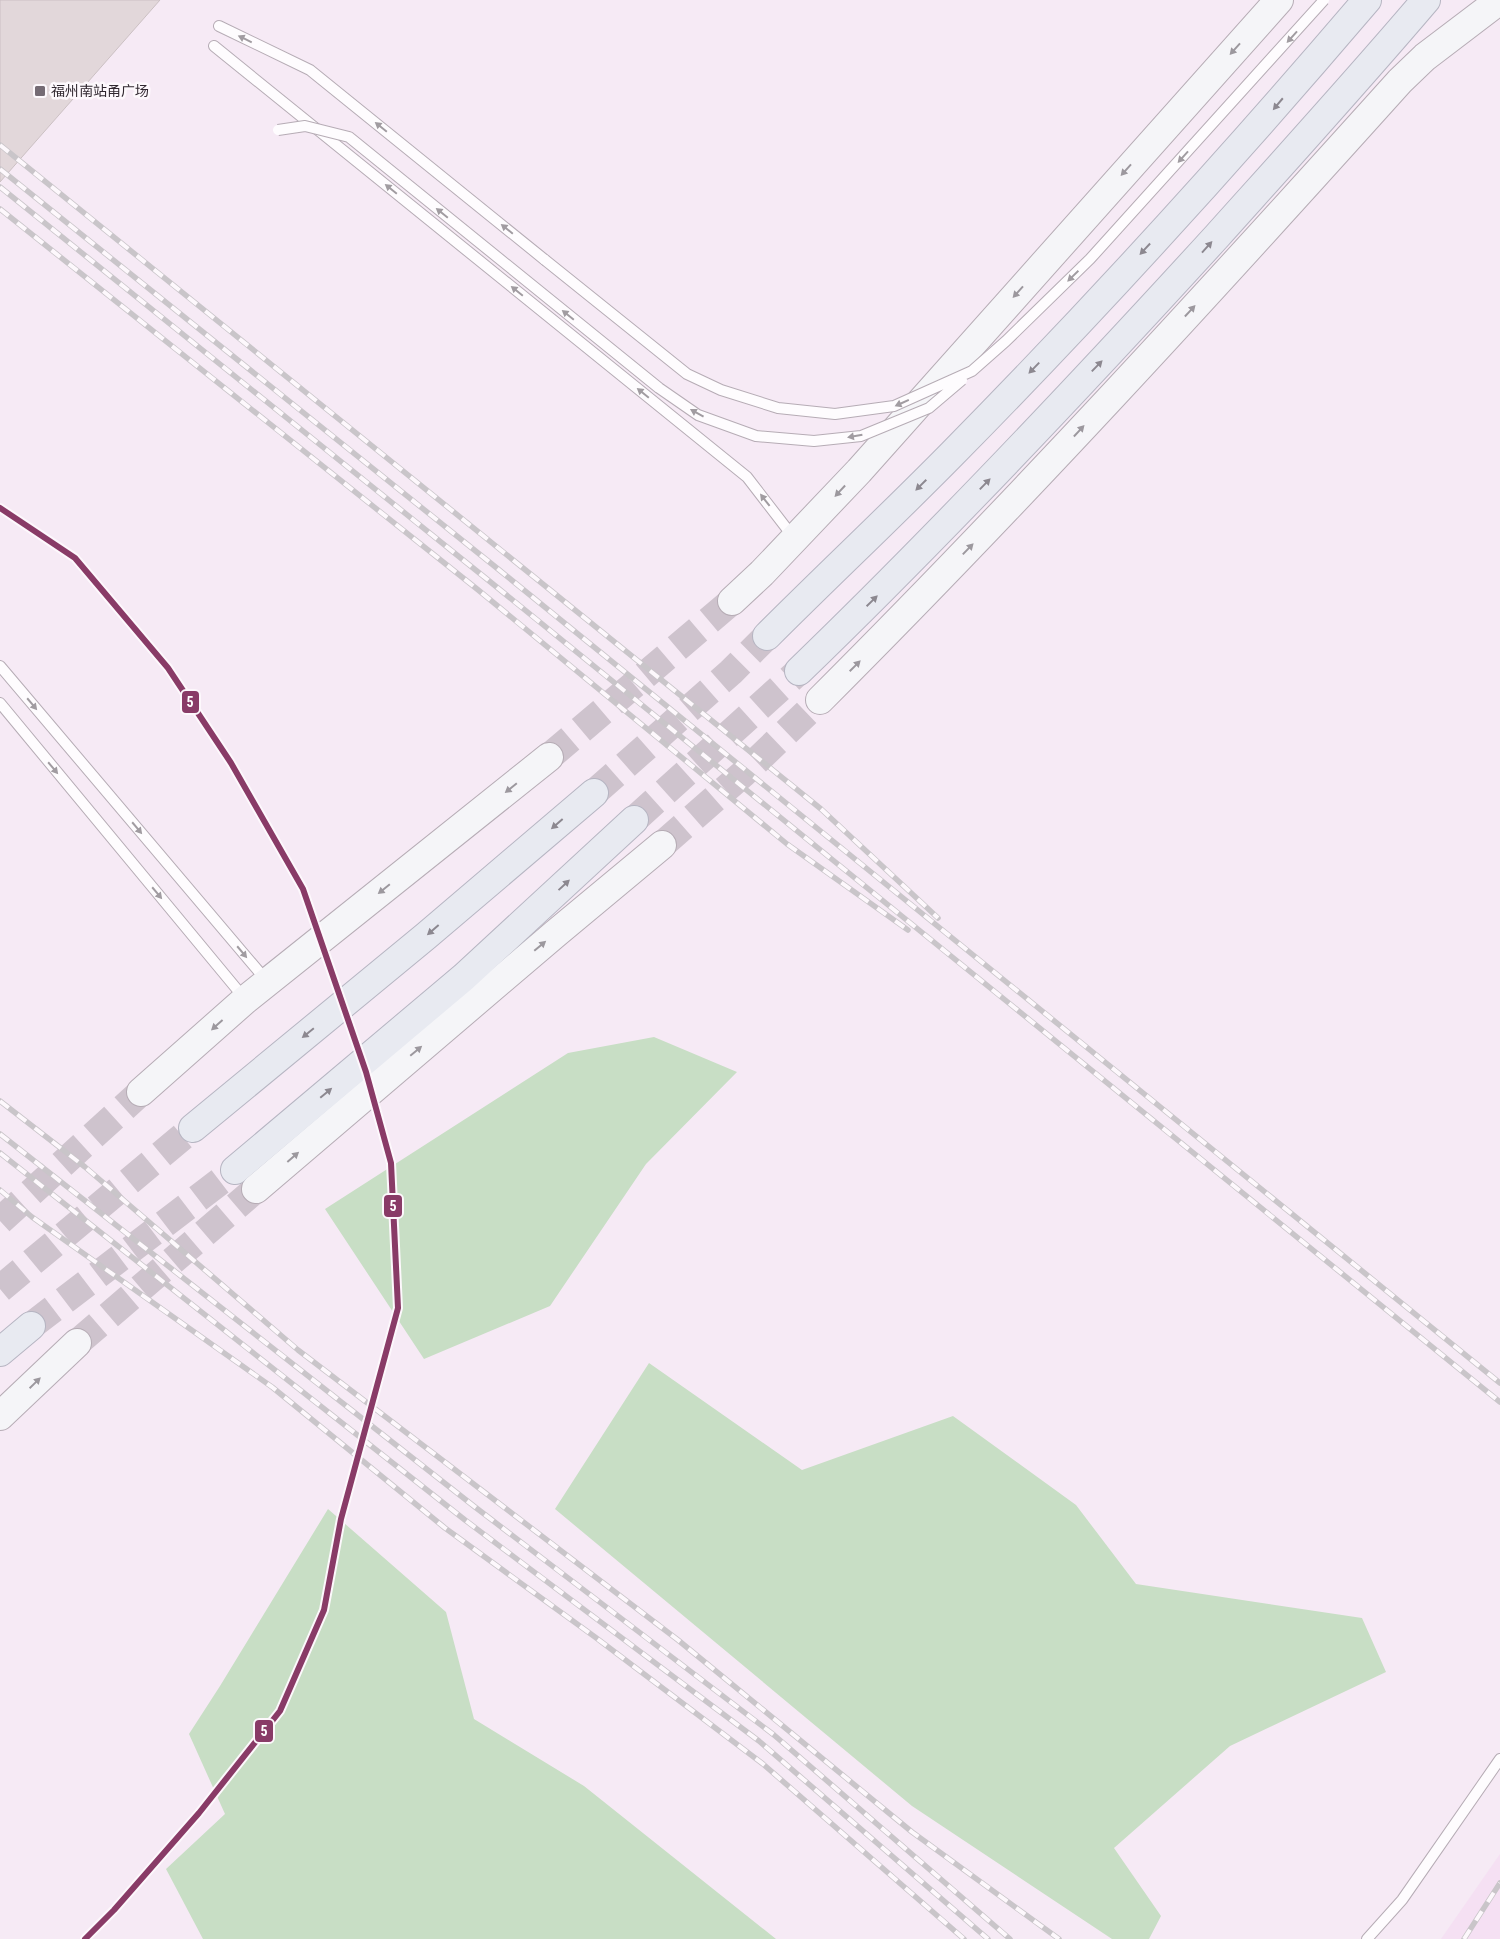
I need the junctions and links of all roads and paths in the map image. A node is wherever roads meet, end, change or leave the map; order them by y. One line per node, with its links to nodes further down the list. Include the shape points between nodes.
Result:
1 (1279, 0): 10 (main road, one-way to 10, via 859,471)
2 (1324, 0): 9 (lane, one-way to 9, bridge, via 1090,260)
3 (1367, 0): 12 (highway, one-way to 12, via 1270,113 1115,282 952,454)
4 (1426, 0): 14 (highway, one-way to 4, via 899,574 1136,325 1360,78)
5 (1500, 0): 15 (main road, one-way to 5, via 1056,456 1400,81 1425,56)
6 (219, 26): 9 (lane, one-way to 6, bridge, via 894,406 835,414 778,408 721,390 687,374 310,70)
7 (214, 46): 10 (lane, one-way to 7, via 747,477)
8 (278, 130): 9 (lane, one-way to 8, bridge, via 929,408 861,436 814,441 756,436 698,415 659,388 349,137 305,126)
9 (972, 371)
10 (794, 539): 11 (main road)
11 (732, 601)
12 (767, 636)
13 (0, 666): 21 (lane, one-way to 21)
14 (799, 671)
15 (820, 700)
16 (0, 703): 22 (lane, one-way to 22)
17 (549, 757): 21 (main road, one-way to 21)
18 (594, 793): 24 (highway, one-way to 24)
19 (634, 820): 25 (highway, one-way to 19, via 464,977)
20 (662, 845): 26 (main road, one-way to 20)
21 (267, 982): 22 (main road)
22 (245, 1000): 23 (main road, one-way to 23)
23 (141, 1092)
24 (193, 1128)
25 (235, 1170)
26 (256, 1189)
27 (31, 1326): 29 (highway)
28 (77, 1343): 30 (main road, one-way to 28)
29 (0, 1352)
30 (0, 1416)
31 (1500, 1758): 32 (lane, via 1402,1900)
32 (1366, 1939)

